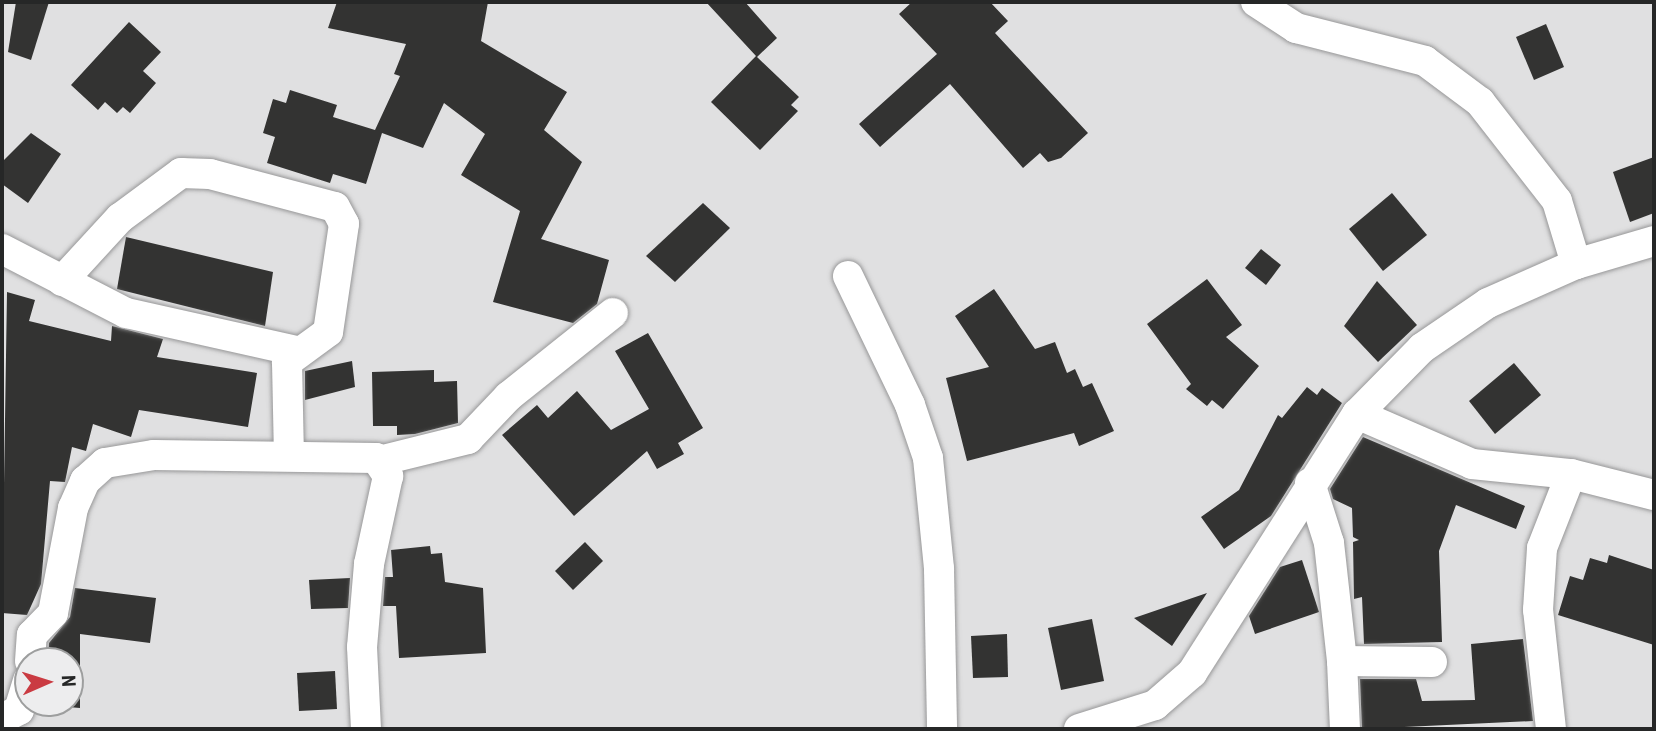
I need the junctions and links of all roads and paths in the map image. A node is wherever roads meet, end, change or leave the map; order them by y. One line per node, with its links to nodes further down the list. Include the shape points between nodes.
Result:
1 (1256, 2): 4 (street, via 1296,28 1425,61 1480,102 1557,201)
2 (1654, 241): 4 (street)
3 (2, 248): 6 (street)
4 (1576, 264): 9 (street, via 1472,314 1422,348)
5 (848, 276): 19 (street, via 910,405 928,458 939,569)
6 (62, 281): 8 (street, via 125,313); 8 (street, via 120,218 181,173 320,200 343,220 335,290 328,332 313,347)
7 (613, 313): 11 (street, via 509,396 468,439)
8 (296, 351): 10 (street, via 286,370)
9 (1357, 414): 12 (street, via 1472,464); 13 (street)
10 (289, 455): 11 (street); 15 (street, via 127,456 94,470 73,508 53,612 32,635)
11 (383, 460): 18 (street, via 388,476 369,564 362,647)
12 (1571, 474): 14 (street); 22 (street, via 1542,548 1538,610)
13 (1310, 483): 16 (street, via 1329,543); 20 (street, via 1192,673 1155,705)
14 (1654, 495)
15 (31, 647)
16 (1342, 661): 17 (street); 21 (street)
17 (1432, 662)
18 (366, 729)
19 (942, 729)
20 (1079, 729)
21 (1345, 729)
22 (1550, 729)

